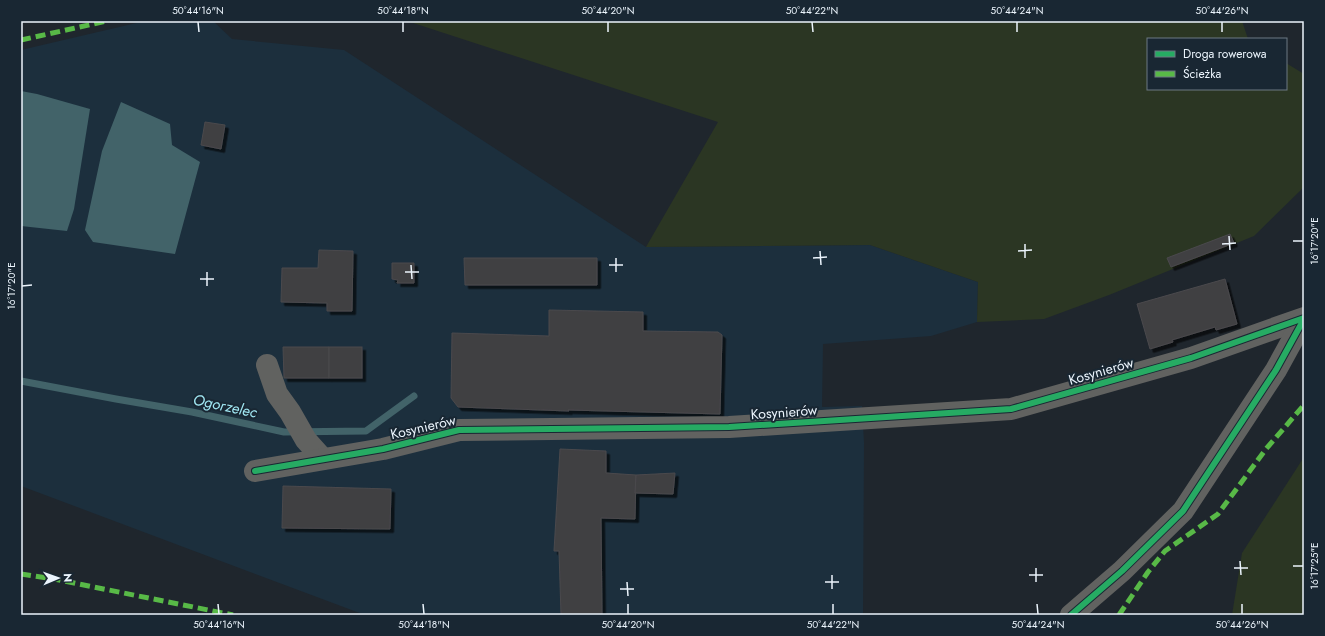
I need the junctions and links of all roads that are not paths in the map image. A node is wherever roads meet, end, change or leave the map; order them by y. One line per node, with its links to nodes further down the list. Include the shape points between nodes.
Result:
1 (1304, 318): 3 (street, Kosynierów, via 1191,358 1011,409 729,427 459,430 383,449); 5 (street, via 1276,370 1183,511 1122,571)
2 (267, 365): 3 (street, via 277,394 306,440)
3 (323, 459): 4 (street, Kosynierów)
4 (255, 471)
5 (1070, 615)

